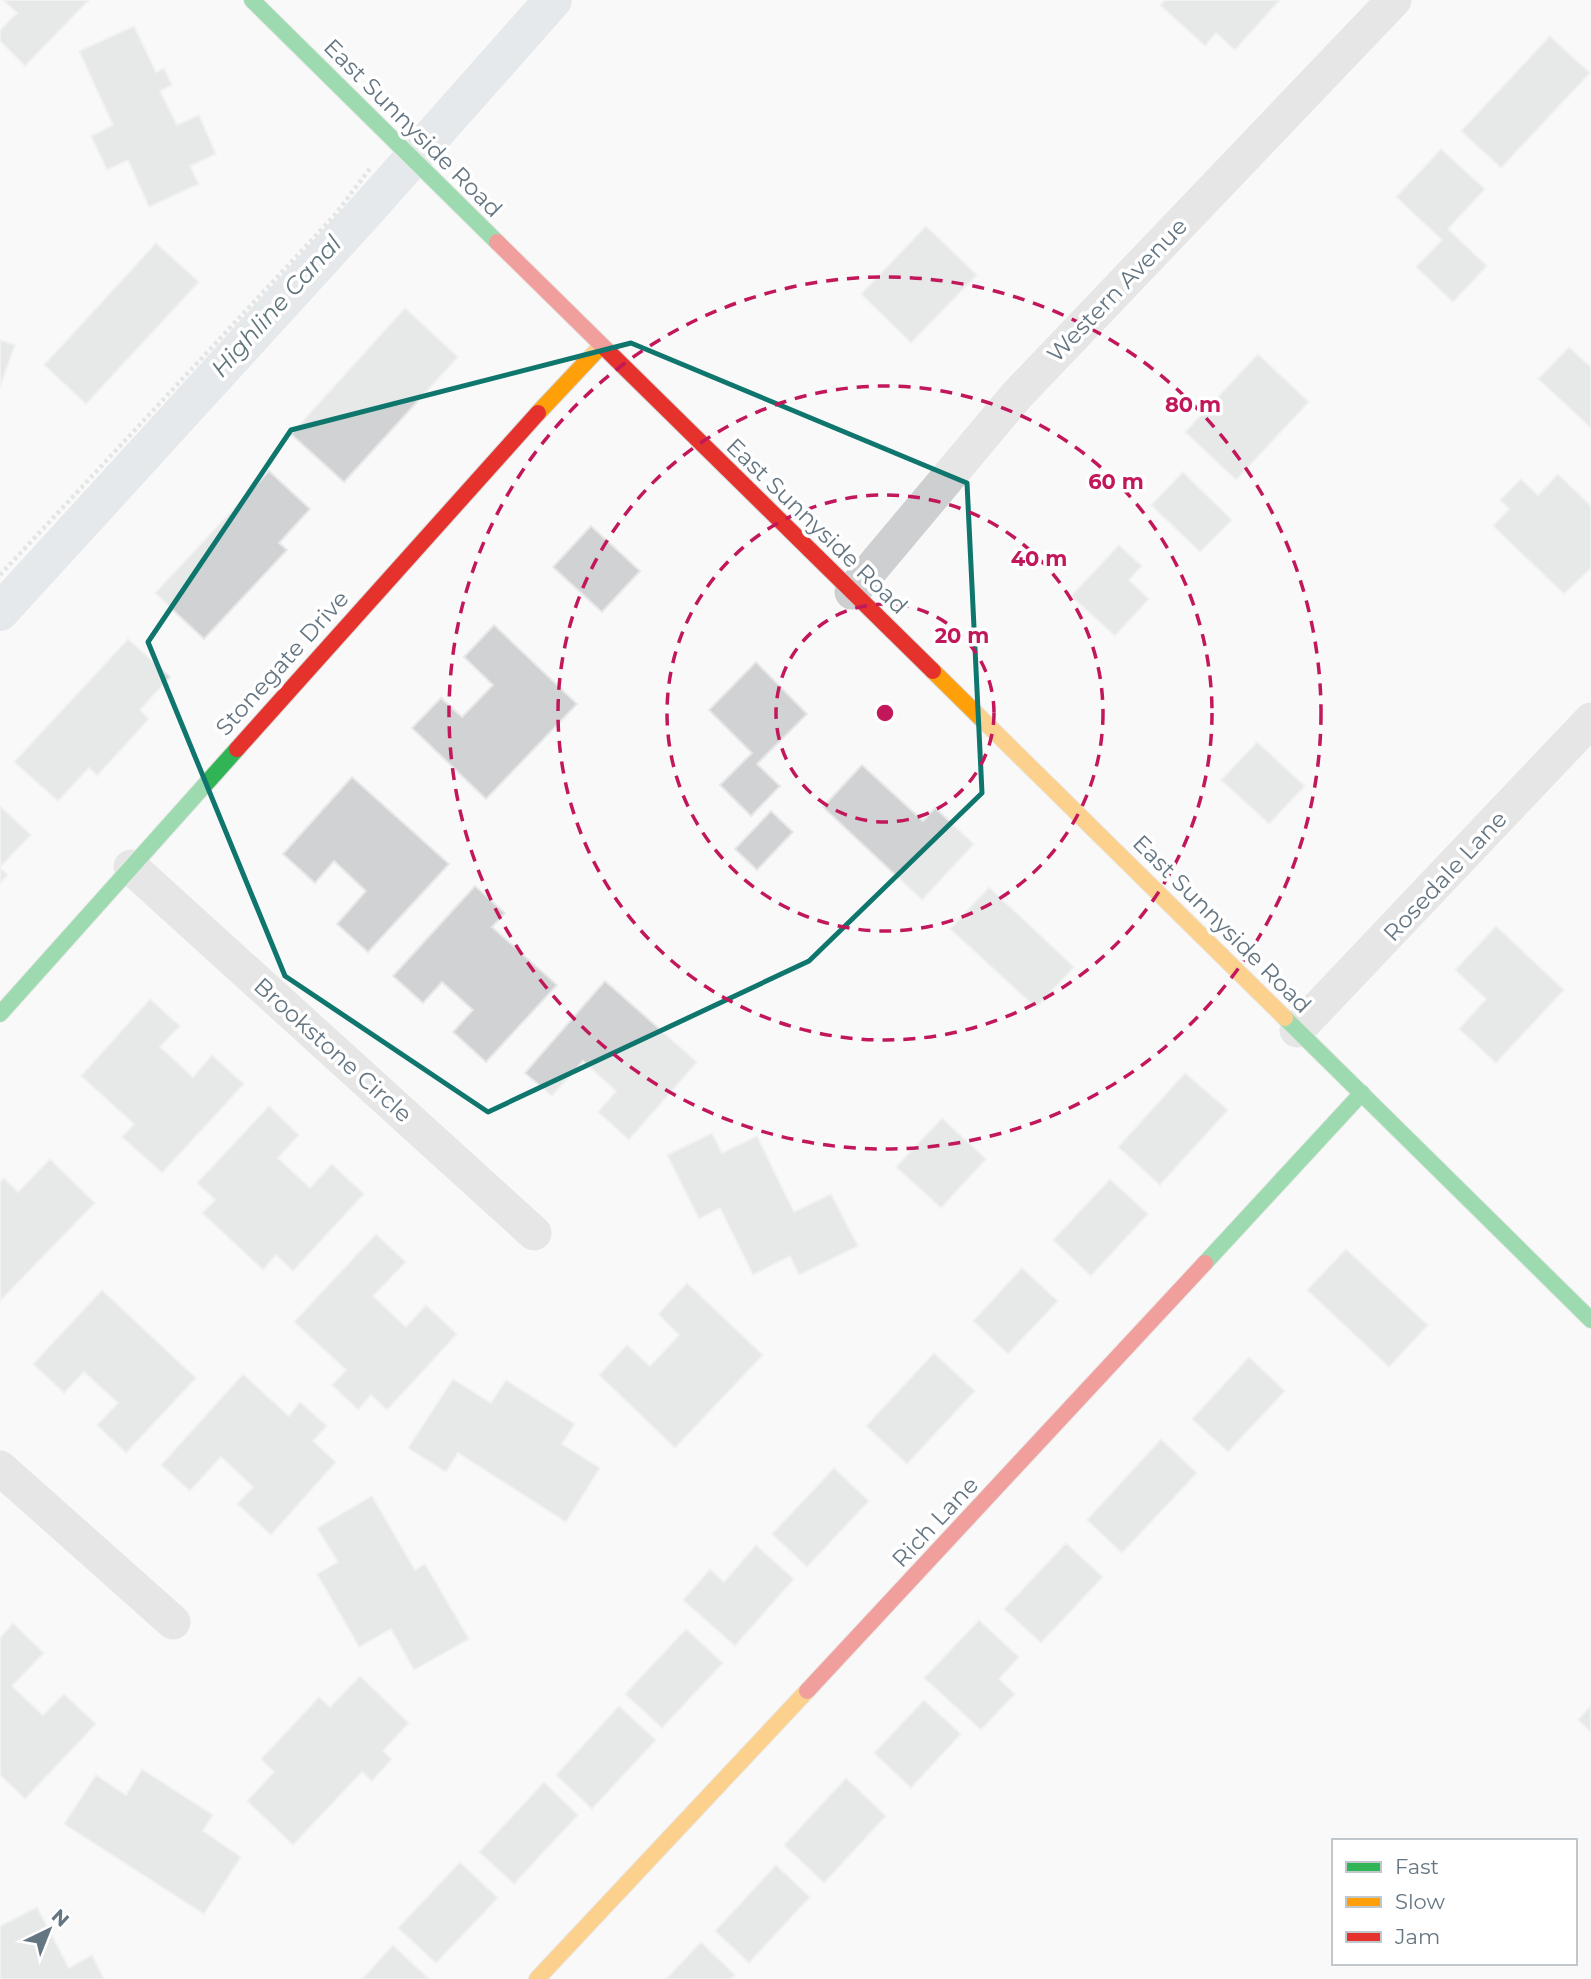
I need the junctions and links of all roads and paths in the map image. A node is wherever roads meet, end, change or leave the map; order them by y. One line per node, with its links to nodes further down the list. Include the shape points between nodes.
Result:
1 (252, 0): 3 (street, East Sunnyside Road)
2 (1394, 0): 6 (street, Western Avenue, via 1017,395)
3 (397, 145): 4 (street, East Sunnyside Road); 5 (path)
4 (601, 346): 6 (street, East Sunnyside Road); 8 (street, Stonegate Drive)
5 (0, 575)
6 (852, 592): 10 (street, East Sunnyside Road)
7 (1591, 720): 10 (street, Rosedale Lane)
8 (131, 867): 9 (street, Stonegate Drive); 12 (street, Brookstone Circle)
9 (0, 1014)
10 (1297, 1030): 11 (street, East Sunnyside Road)
11 (1362, 1094): 13 (street, East Sunnyside Road); 16 (street, Rich Lane)
12 (534, 1233)
13 (1591, 1320)
14 (0, 1468): 15 (street)
15 (173, 1622)
16 (537, 1979)

